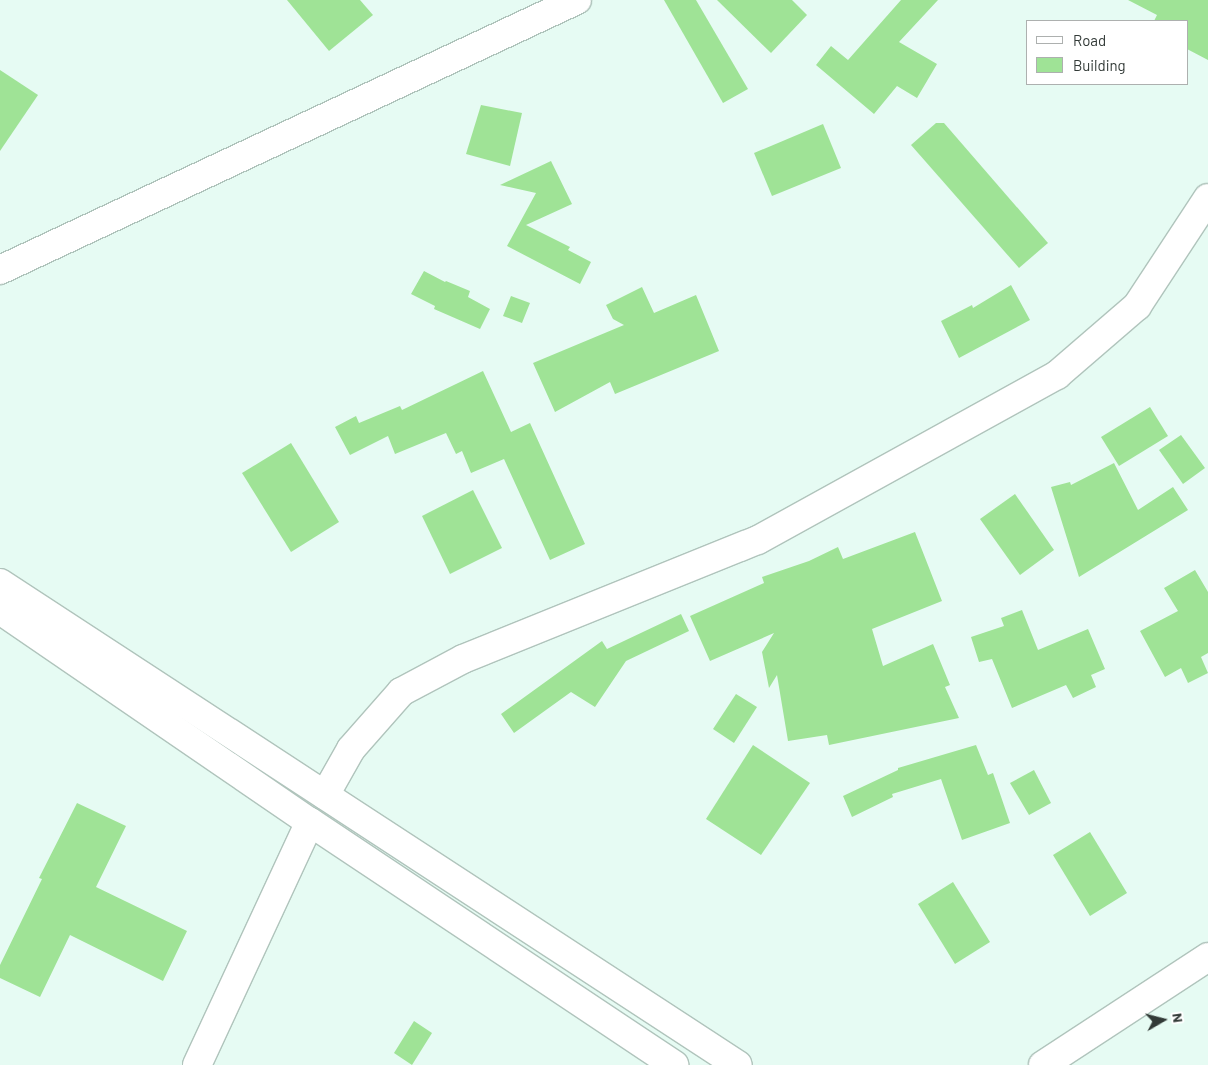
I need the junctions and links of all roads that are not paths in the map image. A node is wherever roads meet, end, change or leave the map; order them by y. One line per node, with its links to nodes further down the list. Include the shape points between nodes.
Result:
1 (577, 0): 3 (street)
2 (1208, 198): 6 (street, via 1136,306 1057,375 758,540 463,659 401,692 351,749)
3 (0, 270)
4 (0, 583): 6 (street)
5 (0, 610): 7 (street)
6 (325, 795): 11 (street)
7 (310, 822): 9 (street); 10 (street)
8 (1208, 957): 12 (street)
9 (197, 1065)
10 (674, 1065)
11 (738, 1065)
12 (1042, 1065)

